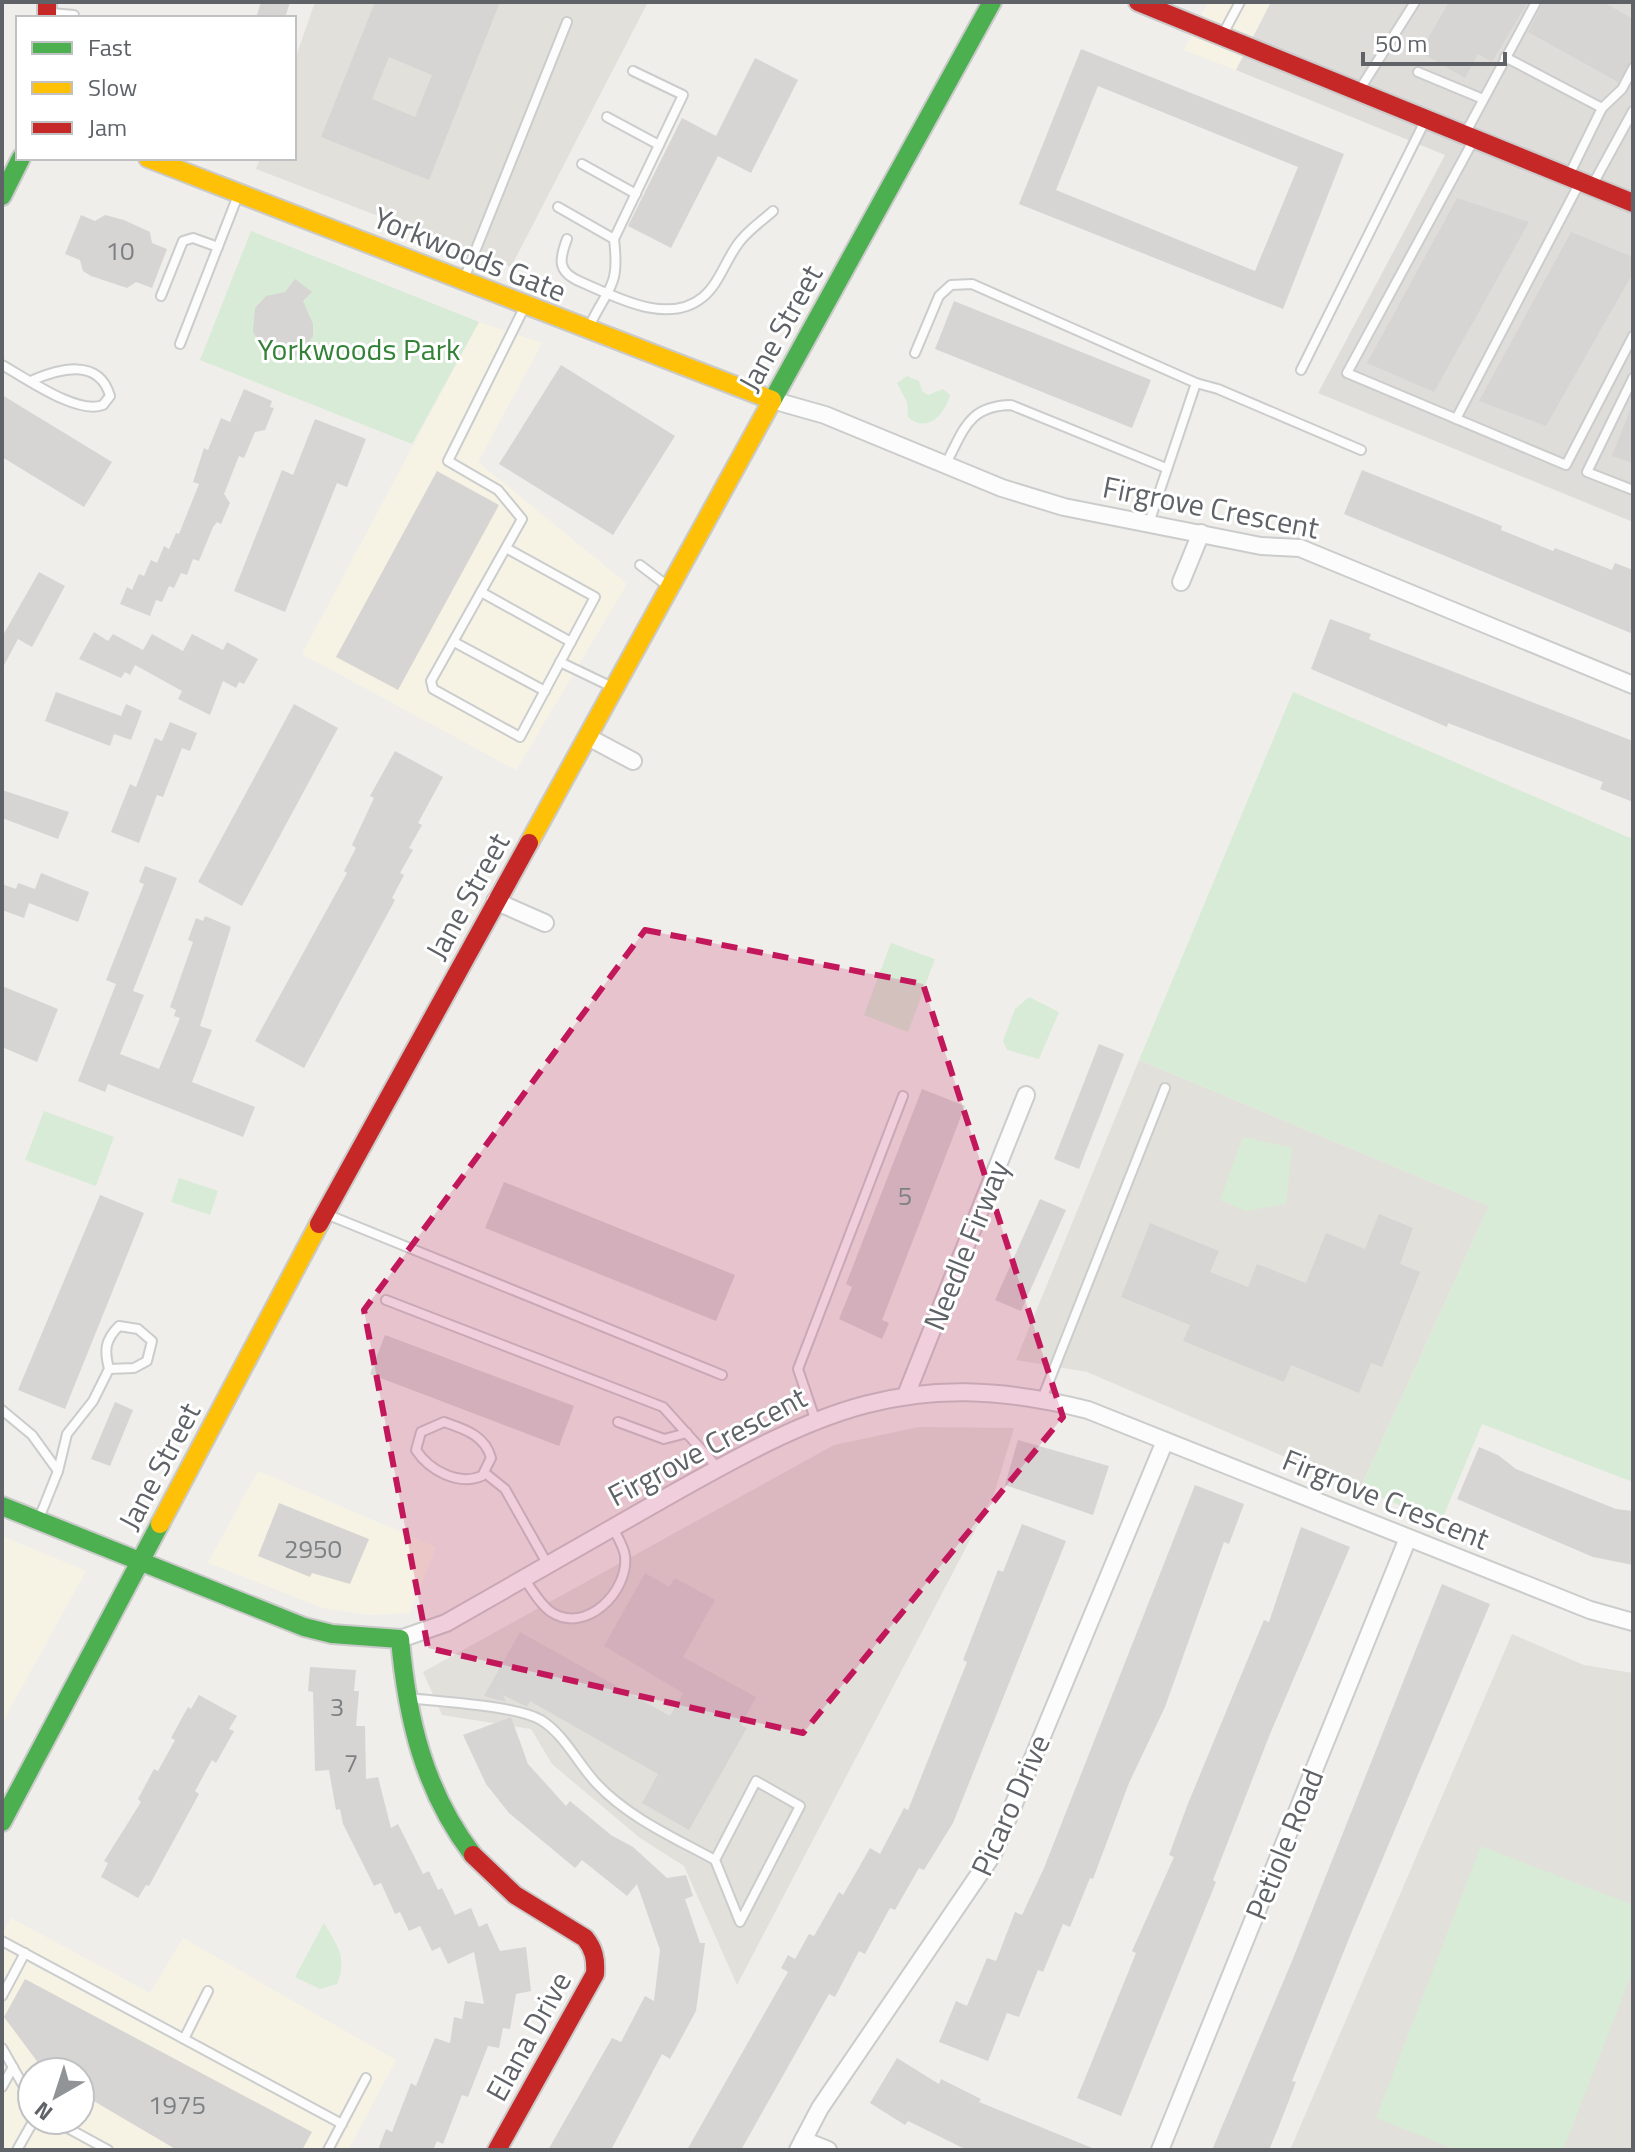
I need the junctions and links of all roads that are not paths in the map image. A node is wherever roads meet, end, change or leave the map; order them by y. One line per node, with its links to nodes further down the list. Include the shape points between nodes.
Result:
1 (992, 2): 49 (street, Jane Street)
2 (1138, 2): 6 (street)
3 (1240, 2): 10 (lane)
4 (1415, 2): 15 (lane)
5 (1536, 2): 11 (lane)
6 (1170, 8): 10 (street)
7 (47, 11): 8 (lane)
8 (74, 15)
9 (567, 22): 36 (lane)
10 (1222, 37): 15 (street)
11 (1505, 57): 16 (lane); 17 (lane)
12 (1633, 68): 17 (lane, via 1622,89)
13 (633, 71): 22 (lane, via 683,95)
14 (1418, 72): 16 (lane)
15 (1358, 92): 20 (street)
16 (1483, 99): 21 (lane)
17 (1602, 108): 26 (lane)
18 (1633, 111): 26 (lane)
19 (607, 117): 22 (lane)
20 (1427, 119): 21 (street); 45 (lane)
21 (1469, 136): 26 (street); 50 (lane, via 1347,373)
22 (659, 145): 28 (lane)
23 (20, 160): 29 (street)
24 (153, 160): 27 (street, Yorkwoods Gate)
25 (582, 164): 28 (lane)
26 (1580, 181): 30 (street); 50 (lane)
27 (239, 194): 35 (lane); 36 (street, Yorkwoods Gate)
28 (636, 194): 34 (lane)
29 (2, 196)
30 (1633, 203)
31 (558, 207): 34 (lane)
32 (773, 211): 37 (lane, via 741,240 704,296 663,310)
33 (567, 239): 37 (lane, via 559,258 561,269)
34 (614, 239): 37 (lane, via 617,266)
35 (218, 247): 38 (lane, via 193,238 183,241); 42 (lane)
36 (463, 280): 39 (street, Yorkwoods Gate)
37 (610, 295): 40 (lane)
38 (161, 296)
39 (526, 304): 40 (street, Yorkwoods Gate); 57 (lane, via 448,461 498,490 522,519)
40 (587, 331): 49 (street, Yorkwoods Gate)
41 (1633, 336): 50 (lane, via 1566,465)
42 (180, 344)
43 (915, 353): 48 (lane, via 939,296 951,285 972,284)
44 (2, 365): 47 (lane)
45 (1301, 370)
46 (1633, 378): 54 (lane, via 1587,472)
47 (31, 381): 47 (lane, via 83,408 103,405 110,396 107,385 81,369 60,368)
48 (1196, 383): 51 (lane); 53 (lane)
49 (772, 400): 52 (street, Firgrove Crescent, via 825,415); 60 (street, Jane Street)
50 (1456, 419)
51 (1361, 450)
52 (945, 465): 53 (lane, via 972,416 989,406 1011,405); 55 (street, Firgrove Crescent, via 1064,507)
53 (1166, 468): 55 (lane)
54 (1633, 490)
55 (1149, 523): 56 (street, Firgrove Crescent)
56 (1201, 533): 59 (street); 65 (street, Firgrove Crescent, via 1300,548 1337,561)
57 (506, 548): 61 (lane); 63 (lane, via 595,597)
58 (640, 565): 60 (lane)
59 (1181, 582)
60 (669, 587): 66 (street, Jane Street)
61 (481, 592): 62 (lane); 63 (lane)
62 (454, 642): 67 (lane); 67 (lane, via 431,681 433,689 520,737)
63 (571, 642): 64 (lane)
64 (560, 662): 66 (lane); 67 (lane)
65 (1633, 685)
66 (614, 688): 68 (street, Jane Street)
67 (545, 691)
68 (588, 737): 69 (street); 70 (street, Jane Street)
69 (633, 761)
70 (495, 901): 71 (street); 75 (street, Jane Street)
71 (545, 923)
72 (1165, 1088): 80 (lane)
73 (1026, 1095): 79 (street, Needle Firway)
74 (903, 1096): 82 (lane, via 798,1369)
75 (325, 1213): 78 (lane); 93 (street, Jane Street)
76 (386, 1300): 84 (lane, via 663,1407)
77 (109, 1369): 77 (lane, via 108,1336 119,1326 138,1329 152,1341 147,1361 134,1368); 87 (lane, via 67,1434)
78 (722, 1375)
79 (906, 1395): 80 (street, Firgrove Crescent, via 956,1391); 82 (street, Firgrove Crescent)
80 (1042, 1399): 85 (street, Firgrove Crescent, via 1088,1410)
81 (2, 1410): 87 (lane, via 32,1435)
82 (815, 1419): 86 (street, Firgrove Crescent)
83 (618, 1422): 84 (lane, via 664,1439)
84 (687, 1433): 86 (lane)
85 (1165, 1441): 92 (street, Firgrove Crescent); 113 (street, Picaro Drive, via 993,1854)
86 (718, 1468): 91 (street, Firgrove Crescent)
87 (58, 1471): 90 (lane)
88 (485, 1473): 88 (lane, via 491,1458 488,1446 477,1437 444,1422 421,1432 416,1450 436,1470 460,1480); 94 (lane, via 505,1489)
89 (2, 1506): 90 (street, Firgrove Crescent)
90 (38, 1521): 93 (street, Firgrove Crescent)
91 (612, 1528): 94 (street, Firgrove Crescent); 95 (lane, via 625,1555 623,1580 597,1610 568,1618 554,1614)
92 (1408, 1538): 96 (street, Firgrove Crescent); 118 (street, Petiole Road)
93 (141, 1560): 97 (street, Firgrove Crescent, via 304,1627); 99 (street, Jane Street)
94 (548, 1565): 95 (street, Firgrove Crescent)
95 (524, 1578): 97 (street, Firgrove Crescent, via 446,1623)
96 (1633, 1622)
97 (400, 1639): 98 (street, Elana Drive)
98 (408, 1698): 100 (lane, via 541,1720 624,1808); 116 (street, Elana Drive, via 421,1764 455,1832 499,1882 580,1933 596,1961 595,1974)
99 (2, 1822)
100 (715, 1860): 100 (lane, via 756,1781 800,1806 740,1922)
101 (2, 1941): 102 (lane)
102 (25, 1953): 104 (lane); 105 (lane)
103 (208, 1991): 105 (lane)
104 (2, 1996)
105 (184, 2039): 111 (lane)
106 (2, 2048): 107 (lane)
107 (13, 2067): 108 (lane); 110 (lane)
108 (16, 2072)
109 (366, 2078): 111 (lane)
110 (2, 2087)
111 (342, 2124): 115 (lane)
112 (82, 2136): 114 (lane)
113 (800, 2145): 117 (street)
114 (108, 2150)
115 (328, 2150)
116 (497, 2150)
117 (828, 2150)
118 (1160, 2150)

